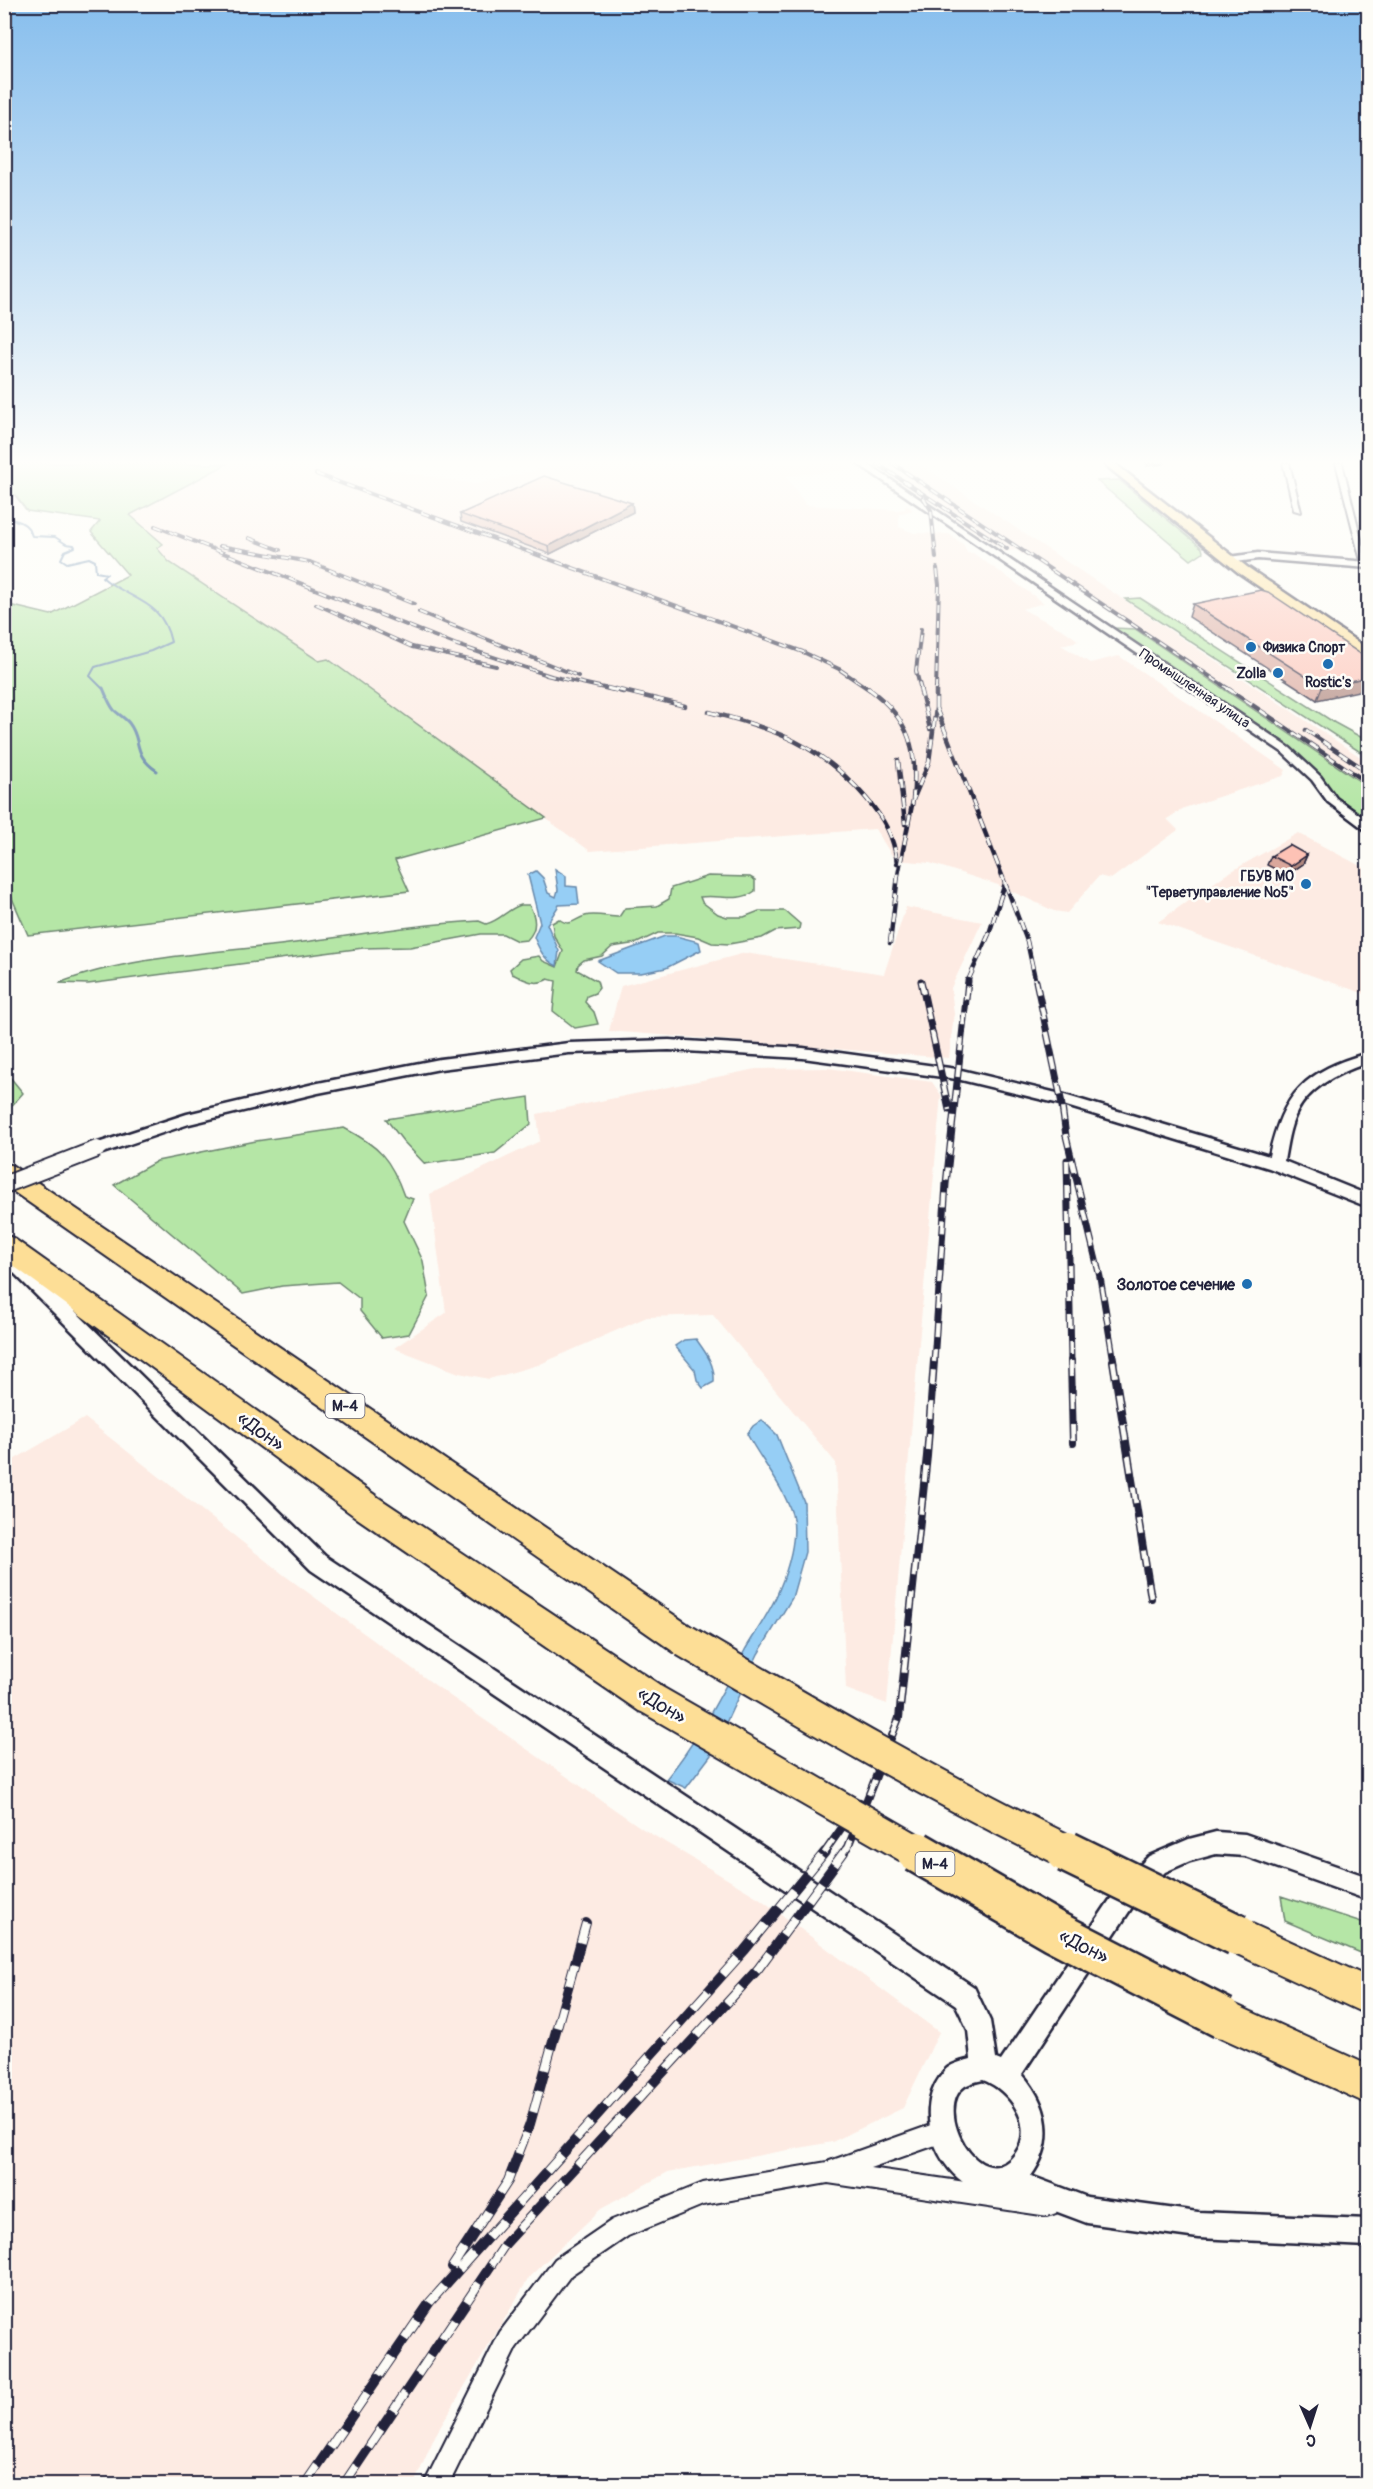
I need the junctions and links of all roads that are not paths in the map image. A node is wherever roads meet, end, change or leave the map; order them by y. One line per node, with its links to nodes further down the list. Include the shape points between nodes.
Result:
1 (1033, 579): 6 (street, Промышленная улица, via 1286,750 1317,778 1332,800)
2 (1262, 579): 5 (main road)
3 (1264, 579): 4 (main road)
4 (1368, 647)
5 (1368, 654)
6 (1368, 826)
7 (1368, 1058): 8 (street, via 1331,1072 1293,1104)
8 (1275, 1164): 10 (street, bridge, via 1061,1099 957,1074 802,1053 628,1045 536,1051 440,1064 318,1088 187,1119); 11 (street)
9 (4, 1172): 15 (highway, М-4, bridge, via 685,1641 831,1727 1016,1827)
10 (4, 1185)
11 (1368, 1201)
12 (4, 1245): 17 (highway, «Дон» / М-4, bridge, via 368,1508 651,1700 1054,1931 1223,2018)
13 (4, 1253): 16 (street, via 318,1563 965,1996 976,2013)
14 (1368, 1888): 16 (street, via 1245,1845 1216,1843 1158,1864 1128,1893)
15 (1368, 1995)
16 (994, 2072): 18 (street, via 961,2073 952,2080 940,2117); 20 (street, via 1016,2084 1034,2122 1034,2137 1025,2164)
17 (1368, 2085)
18 (942, 2132): 19 (street); 20 (street, via 956,2159 967,2170 979,2177)
19 (827, 2173): 21 (street); 23 (street, via 703,2194 620,2228 563,2267 508,2340)
20 (1005, 2179): 21 (street)
21 (1087, 2210): 22 (street, via 1198,2225)
22 (1368, 2233)
23 (436, 2484)

